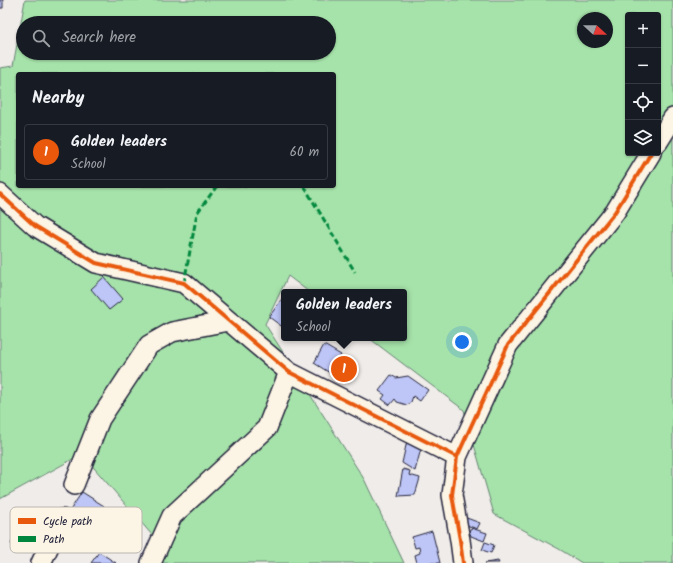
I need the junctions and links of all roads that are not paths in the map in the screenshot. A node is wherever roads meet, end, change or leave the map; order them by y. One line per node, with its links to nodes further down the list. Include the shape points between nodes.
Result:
1 (673, 118): 2 (street)
2 (661, 137)
3 (650, 156): 7 (street, via 615,212 508,345)
4 (0, 194): 5 (street, via 35,226 96,263 184,283)
5 (228, 321): 6 (street); 8 (street, via 172,332 149,345 100,419)
6 (289, 372): 7 (street); 11 (street, via 267,428 172,516)
7 (457, 457): 12 (street, via 452,494)
8 (74, 485)
9 (46, 553): 10 (street)
10 (41, 563)
11 (151, 563)
12 (463, 563)

